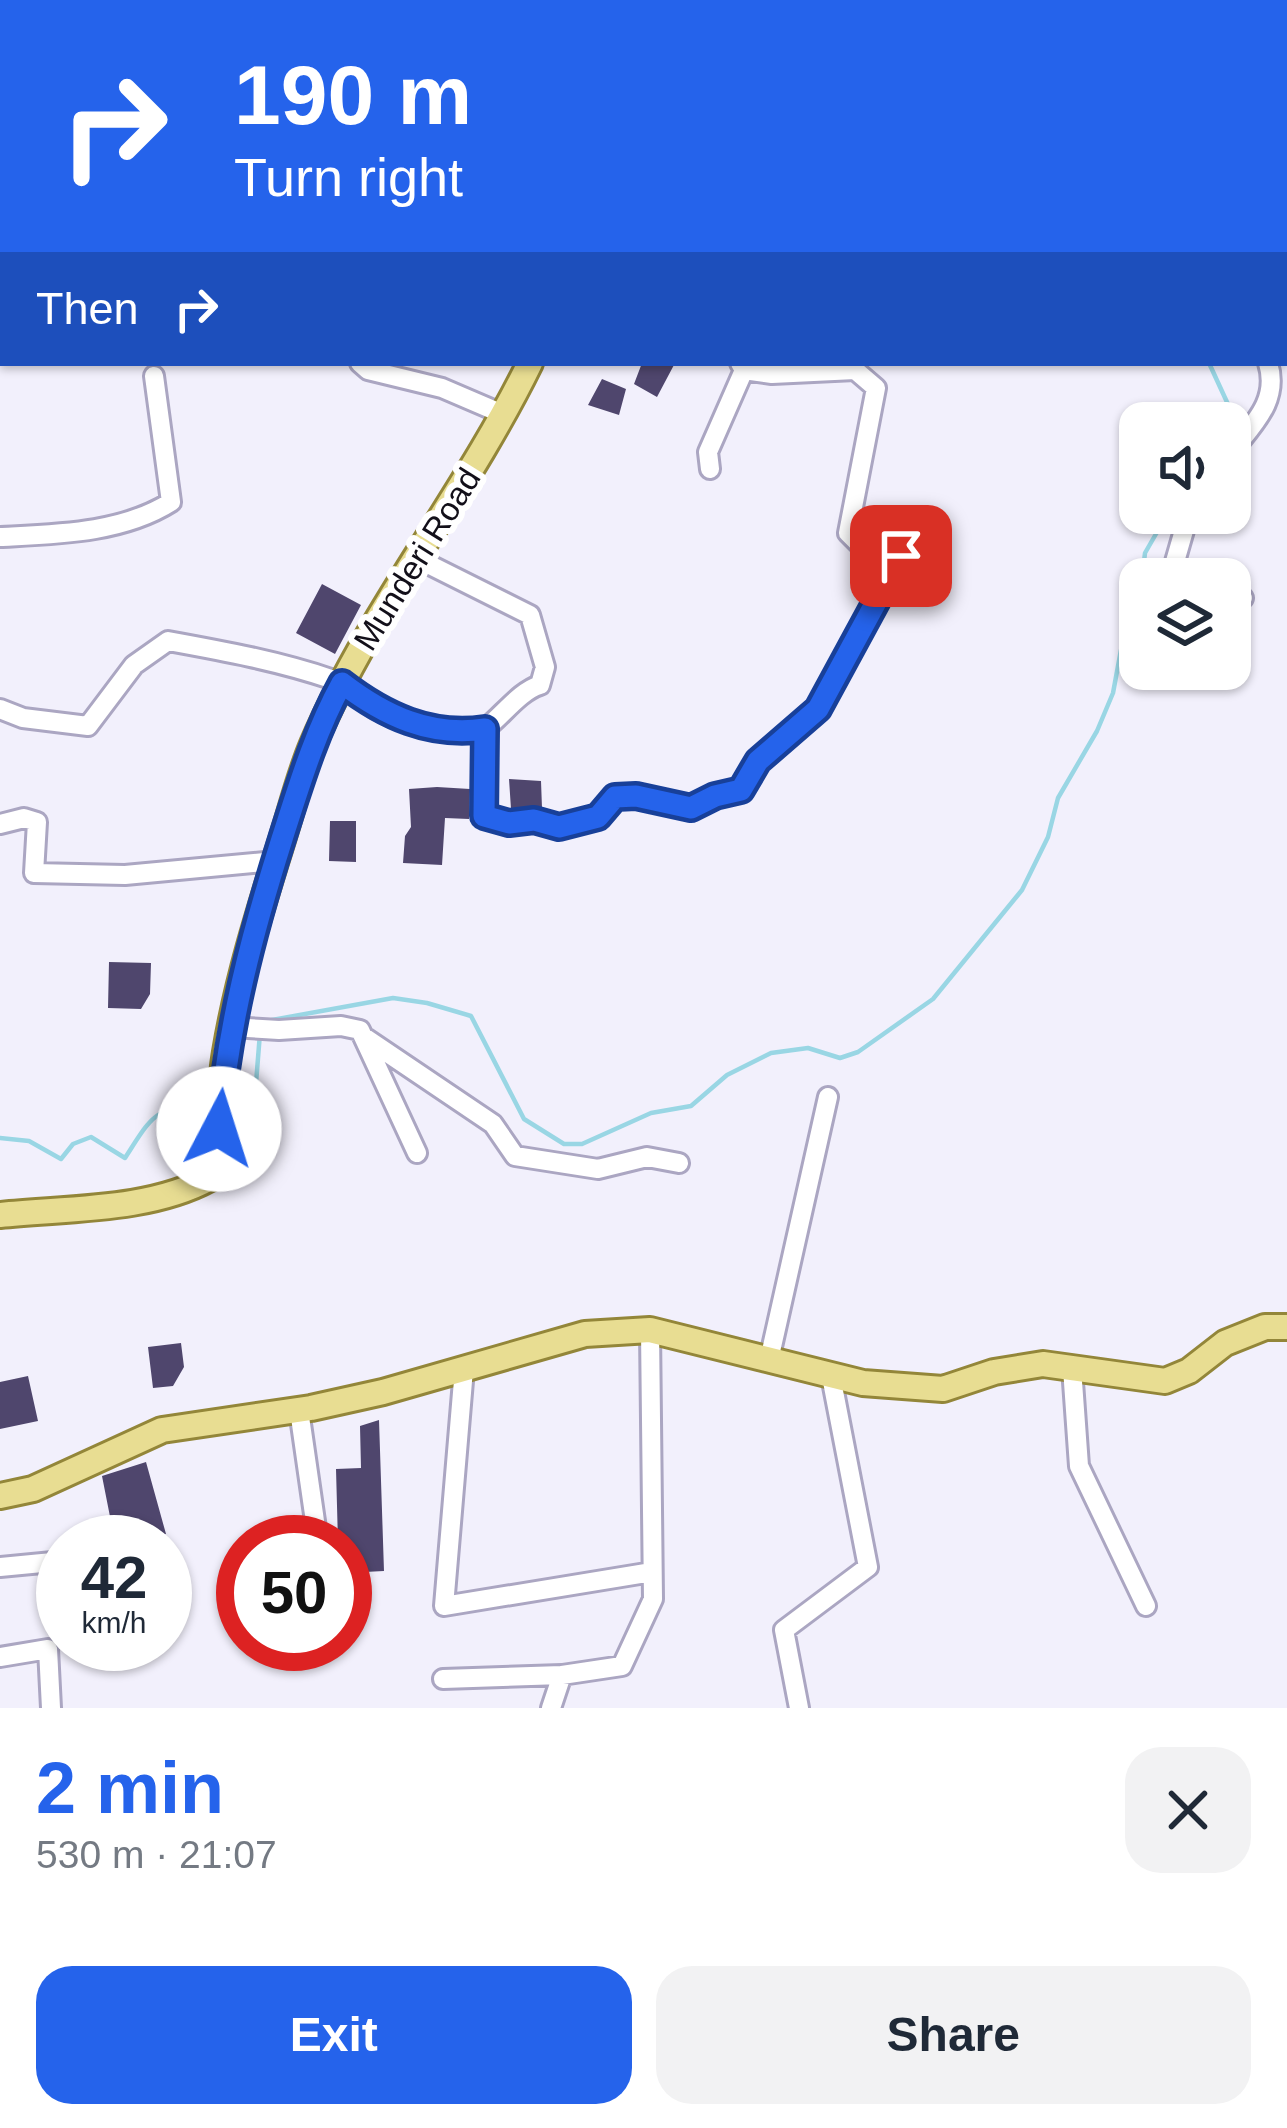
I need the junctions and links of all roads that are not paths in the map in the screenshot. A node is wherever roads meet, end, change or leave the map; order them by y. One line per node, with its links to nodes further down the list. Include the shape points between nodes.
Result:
1 (363, 366): 8 (street)
2 (529, 366): 8 (main road, Munderi Road)
3 (742, 366): 10 (street, via 708,452); 15 (street, via 772,374 855,370 876,388 848,533 901,556 818,709 758,761 741,790 691,808 615,797 598,817 559,827 484,816)
4 (1276, 371): 6 (street)
5 (154, 376): 11 (street, via 171,502 142,521)
6 (1266, 410): 7 (street); 9 (street)
7 (1287, 411)
8 (505, 415): 12 (main road, Munderi Road)
9 (1251, 428)
10 (710, 469)
11 (0, 537)
12 (418, 559): 13 (main road, Munderi Road); 15 (street, via 530,615 545,667 540,685)
13 (342, 683): 14 (street, via 286,663 168,641 134,665 88,726); 15 (street, via 378,711 427,727 453,734); 17 (main road, Munderi Road)
14 (0, 709)
15 (485, 729)
16 (0, 824): 17 (street, via 37,822 34,873 125,875)
17 (275, 861): 18 (main road, Munderi Road, via 248,948)
18 (240, 1028): 19 (street, via 340,1026); 23 (main road, Munderi Road, via 210,1178 186,1192)
19 (364, 1037): 21 (street); 22 (street, via 493,1124 515,1156 598,1169 647,1157)
20 (828, 1097): 26 (street)
21 (417, 1153)
22 (679, 1163)
23 (0, 1215)
24 (1287, 1327): 27 (main road, via 1225,1343 1166,1381)
25 (650, 1330): 26 (main road); 28 (main road, via 585,1334); 35 (street)
26 (769, 1360): 29 (main road)
27 (1072, 1368): 29 (main road, via 1043,1364 943,1389); 36 (street, via 1079,1466)
28 (464, 1369): 30 (main road); 35 (street, via 444,1606)
29 (830, 1376): 42 (street, via 868,1567 784,1630)
30 (299, 1410): 31 (main road, via 162,1430); 32 (street)
31 (0, 1496)
32 (314, 1515)
33 (36, 1564): 34 (street)
34 (0, 1567)
35 (652, 1572): 38 (street, via 653,1599 622,1666)
36 (1145, 1606)
37 (0, 1657): 40 (street, via 48,1649)
38 (562, 1675): 39 (street); 41 (street)
39 (443, 1679)
40 (51, 1708)
41 (550, 1708)
42 (799, 1708)

